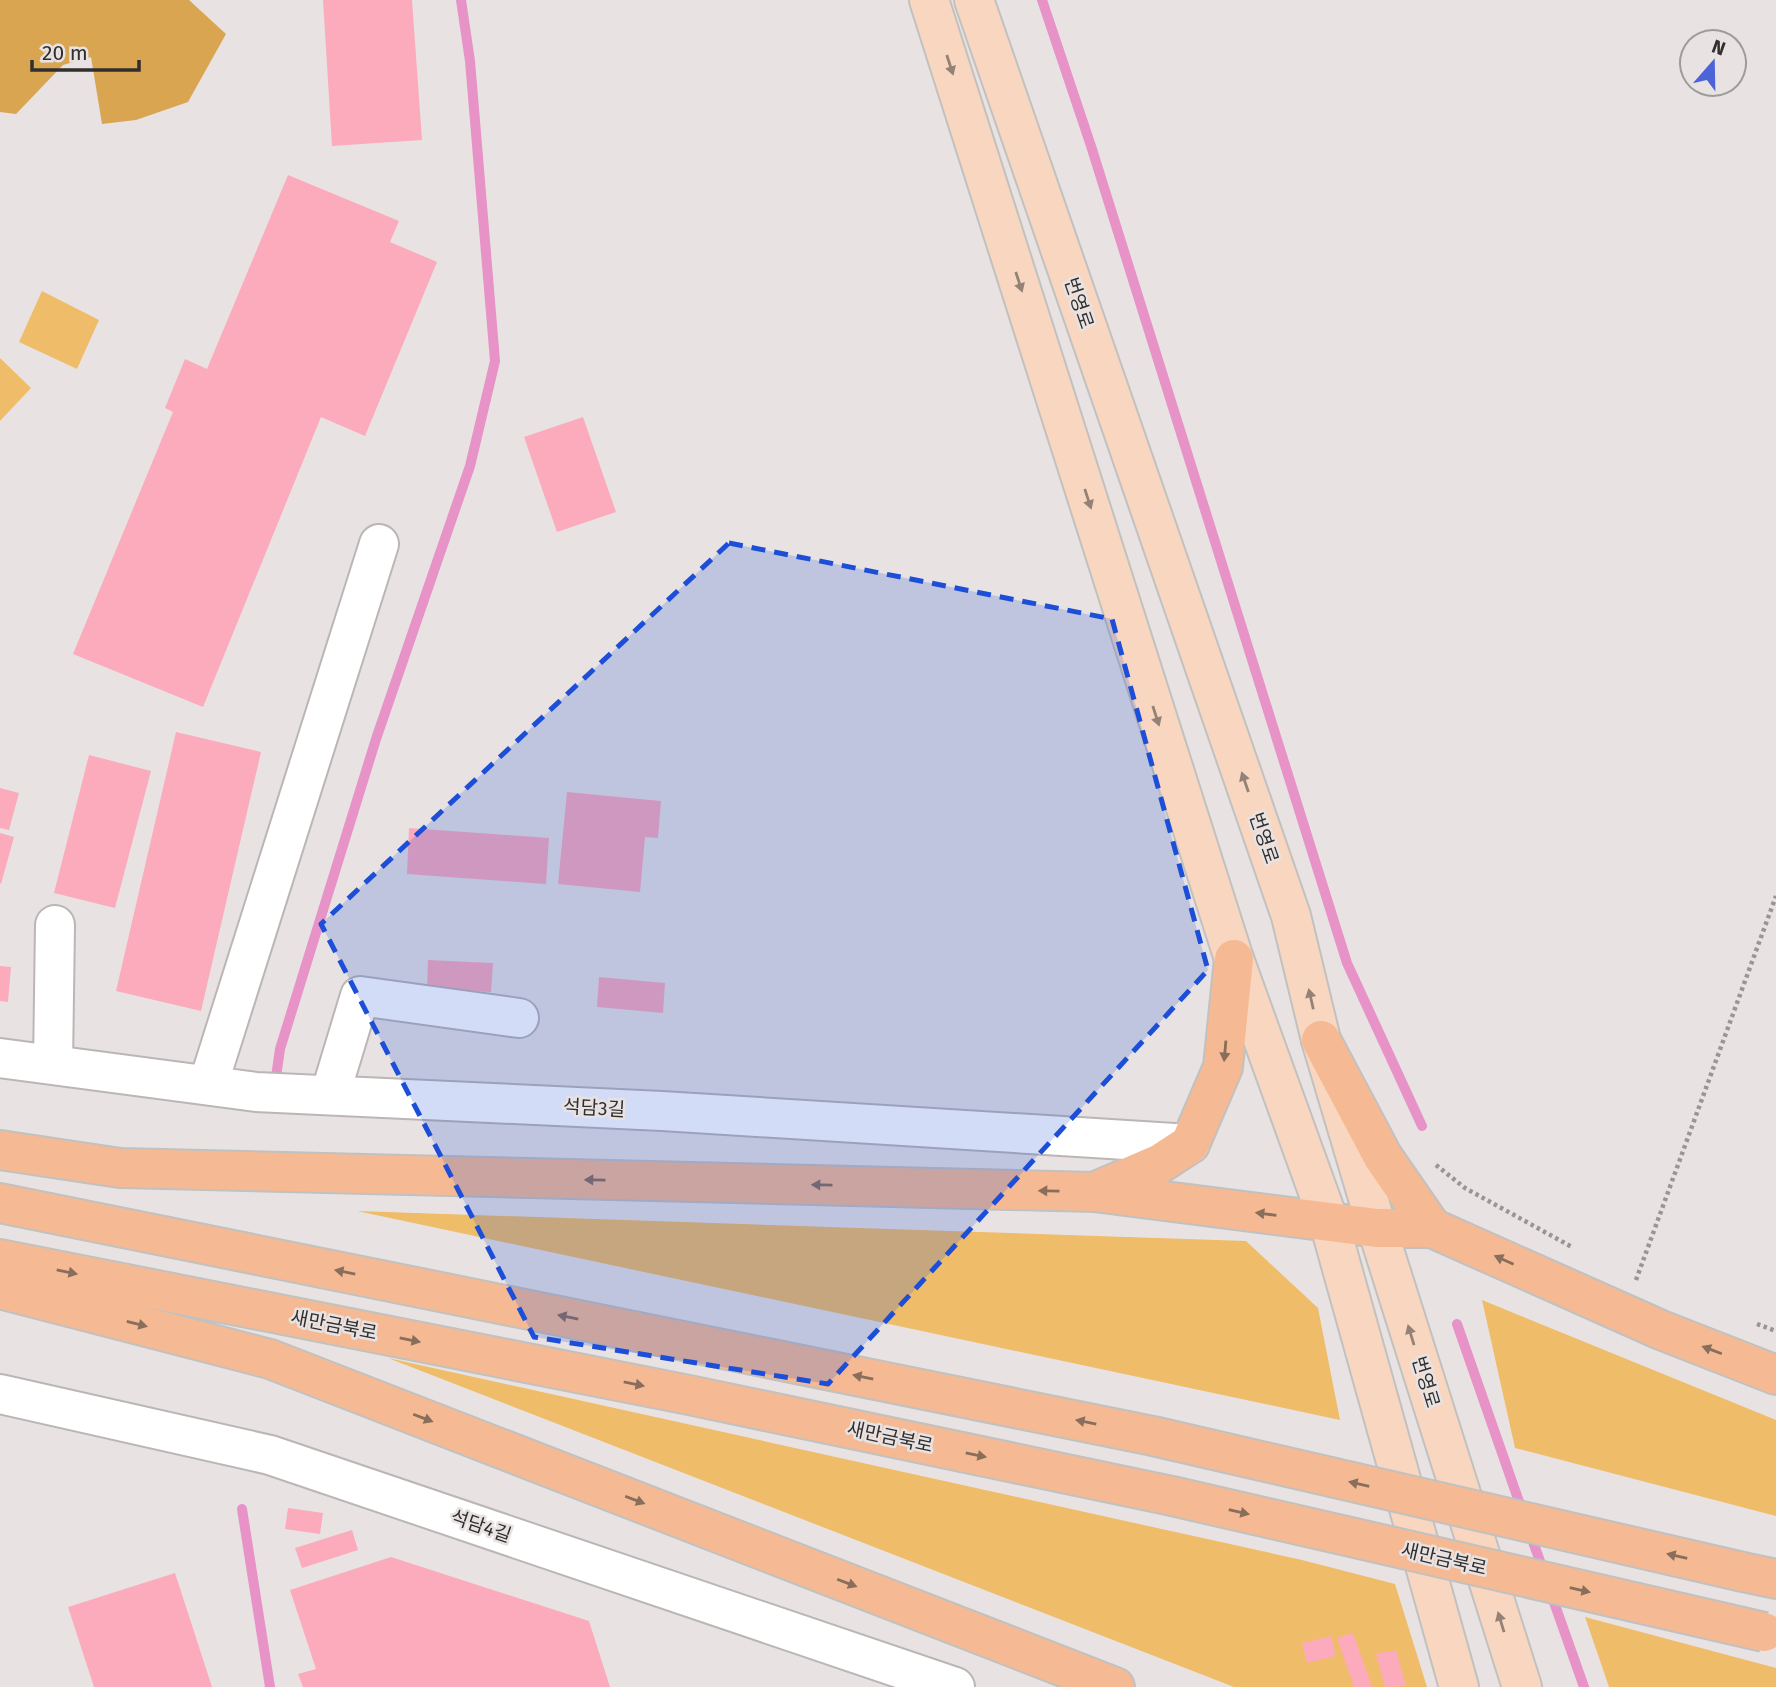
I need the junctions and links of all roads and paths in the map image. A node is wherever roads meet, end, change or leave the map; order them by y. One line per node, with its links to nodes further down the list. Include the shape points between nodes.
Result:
1 (929, 0): 6 (main road, one-way to 6)
2 (974, 0): 8 (main road, 번영로, one-way to 2, via 1291,916)
3 (379, 544): 11 (street)
4 (1776, 896): 23 (path)
5 (55, 925): 10 (street)
6 (1234, 959): 13 (highway, one-way to 13, via 1223,1067); 18 (main road)
7 (519, 1018): 12 (street, via 360,996)
8 (1321, 1040): 19 (main road, 번영로); 20 (highway, via 1383,1157)
9 (0, 1058): 10 (street, 석담3길)
10 (53, 1065): 11 (street, 석담3길)
11 (208, 1086): 12 (street, 석담3길)
12 (330, 1096): 13 (street, 석담3길, via 662,1111)
13 (1190, 1144): 16 (highway, via 1161,1163)
14 (0, 1150): 16 (highway, one-way to 14, via 120,1167)
15 (1428, 1158): 21 (path, via 1465,1188)
16 (1094, 1192): 18 (highway, one-way to 16)
17 (0, 1203): 29 (highway, one-way to 17, bridge, via 1153,1436)
18 (1329, 1222): 19 (highway); 33 (main road)
19 (1377, 1228): 20 (highway); 34 (main road, 번영로, one-way to 19)
20 (1432, 1228): 27 (highway, one-way to 20, via 1661,1330)
21 (1575, 1248)
22 (0, 1259): 30 (highway, 새만금북로, one-way to 30, bridge, via 1172,1496)
23 (1636, 1281)
24 (0, 1289): 32 (highway, one-way to 32, via 270,1359)
25 (1751, 1322): 26 (path)
26 (1776, 1331)
27 (1776, 1375)
28 (0, 1394): 31 (street, 석담4길, via 270,1455)
29 (1760, 1575)
30 (1770, 1634)
31 (955, 1687)
32 (1115, 1687)
33 (1459, 1687)
34 (1522, 1687)

